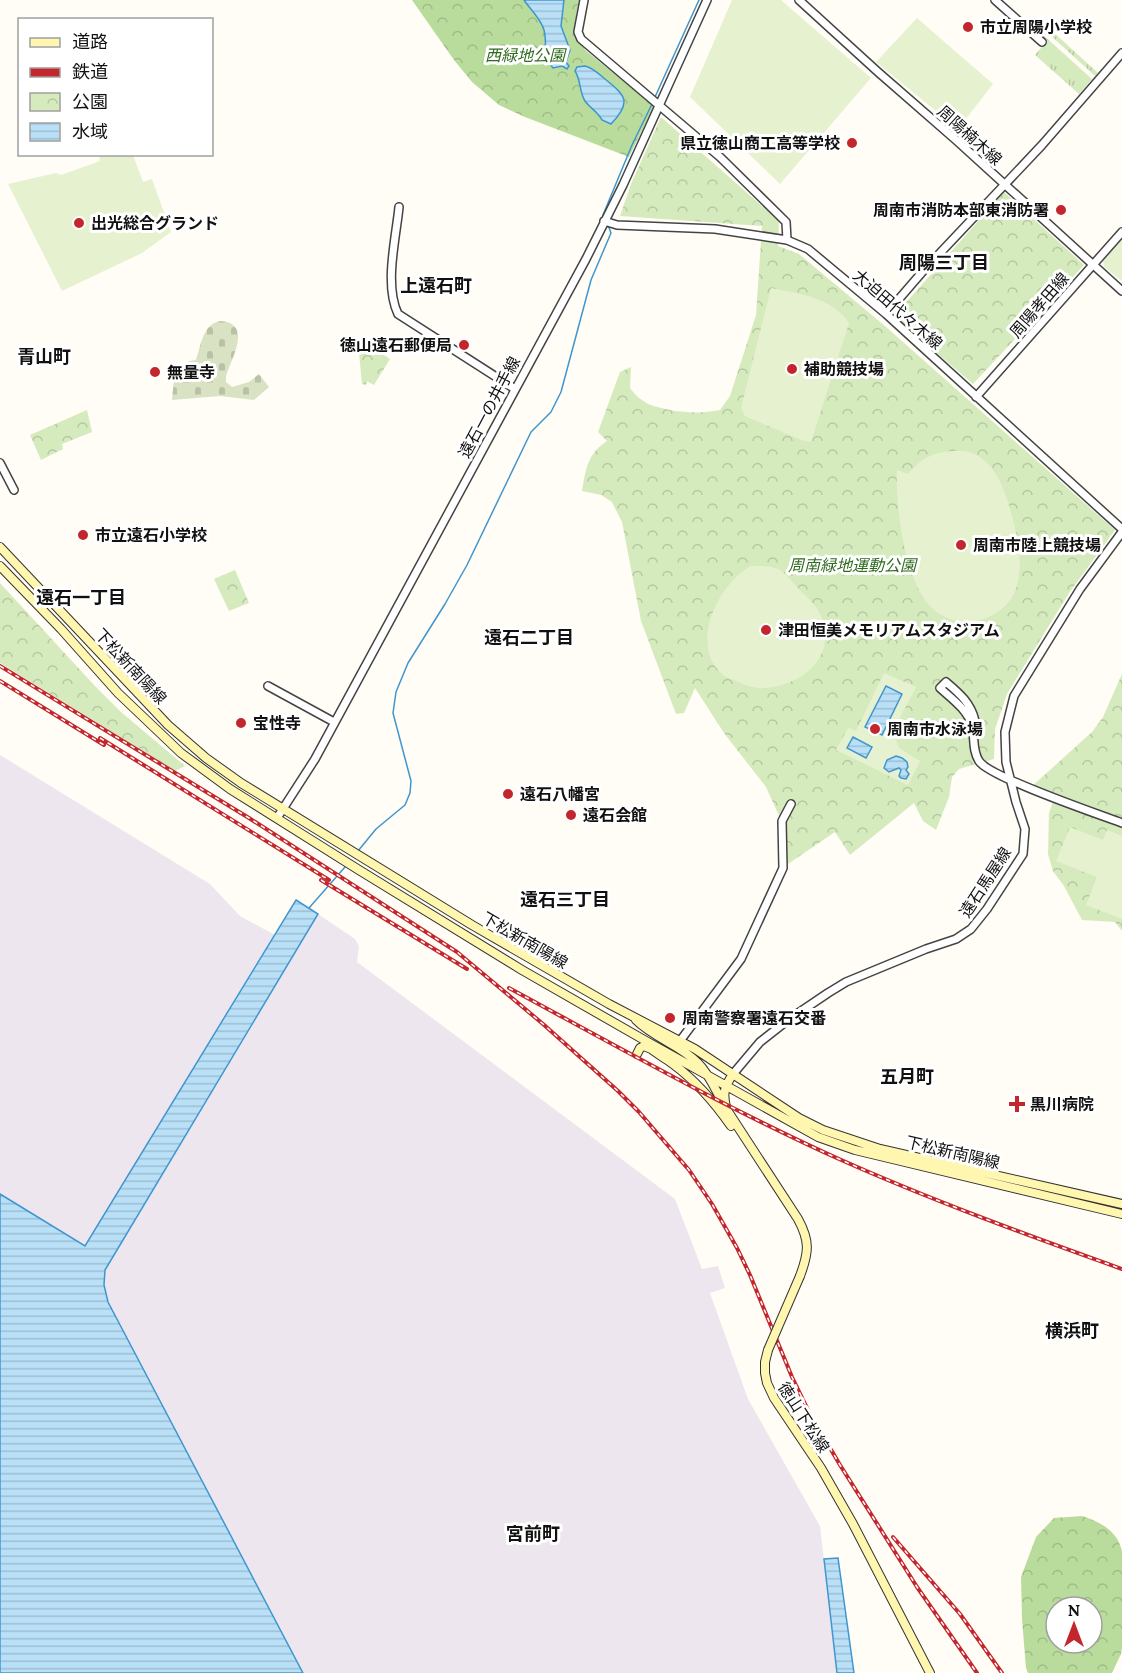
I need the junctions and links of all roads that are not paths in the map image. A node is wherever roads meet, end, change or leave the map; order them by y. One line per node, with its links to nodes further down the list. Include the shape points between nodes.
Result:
1 (584, 0): 7 (street, via 578,32 581,39)
2 (707, 0): 7 (street, 遠石一の井手線)
3 (800, 0): 8 (street, 周陽楠木線)
4 (995, 0): 5 (street)
5 (1042, 42)
6 (1122, 53): 8 (street)
7 (660, 106): 10 (street, 遠石一の井手線); 12 (street, via 720,157 786,222)
8 (1005, 185): 13 (street, 周陽楠木線); 15 (street)
9 (399, 207): 16 (street, via 392,282 398,314)
10 (604, 221): 12 (street, 大迫田代々木線, via 617,225 715,229); 16 (street, 遠石一の井手線)
11 (1122, 232): 13 (street, 周陽孝田線)
12 (787, 240): 15 (street, 大迫田代々木線, via 808,249)
13 (1093, 264): 14 (street, 周陽楠木線); 17 (street, 周陽孝田線)
14 (1122, 291)
15 (885, 314): 17 (street, 大迫田代々木線)
16 (515, 388): 24 (street, 遠石一の井手線)
17 (976, 397): 20 (street, 大迫田代々木線)
18 (0, 463): 19 (street)
19 (14, 490)
20 (1122, 530): 26 (street, 遠石馬屋線, via 1080,589 1014,696 1005,732)
21 (0, 547): 28 (main road, 下松新南陽線, via 168,725 206,758)
22 (0, 566): 29 (main road, 下松新南陽線, via 118,693 181,753)
23 (268, 686): 24 (street)
24 (334, 722): 28 (street, 遠石一の井手線)
25 (972, 724): 25 (street, via 973,712 946,682 939,688 962,708); 26 (street, via 979,763)
26 (1011, 781): 30 (street); 36 (street, 遠石馬屋線, via 1024,829 1023,854 971,929 956,939 846,982 760,1042)
27 (791, 804): 32 (street, via 782,821 783,868 741,959)
28 (284, 808): 29 (street, 遠石一の井手線); 31 (main road, 下松新南陽線, via 472,925)
29 (277, 818): 33 (main road, 下松新南陽線)
30 (1122, 823)
31 (628, 1013): 32 (main road, 下松新南陽線); 35 (main road)
32 (680, 1041): 36 (main road, 下松新南陽線)
33 (648, 1045): 34 (main road); 35 (main road, 下松新南陽線); 39 (main road, via 695,1083 723,1113)
34 (637, 1054)
35 (707, 1074): 37 (main road, 下松新南陽線); 38 (main road)
36 (733, 1074): 37 (main road); 40 (main road, 下松新南陽線, via 800,1118 840,1137)
37 (725, 1086): 38 (main road, 徳山下松線); 41 (main road, 下松新南陽線, via 819,1137 855,1150)
38 (727, 1110): 39 (main road, 徳山下松線)
39 (766, 1172): 42 (main road, 徳山下松線, bridge, via 806,1233 807,1257 768,1350 767,1383 854,1524)
40 (1122, 1204)
41 (1122, 1214)
42 (930, 1673)

